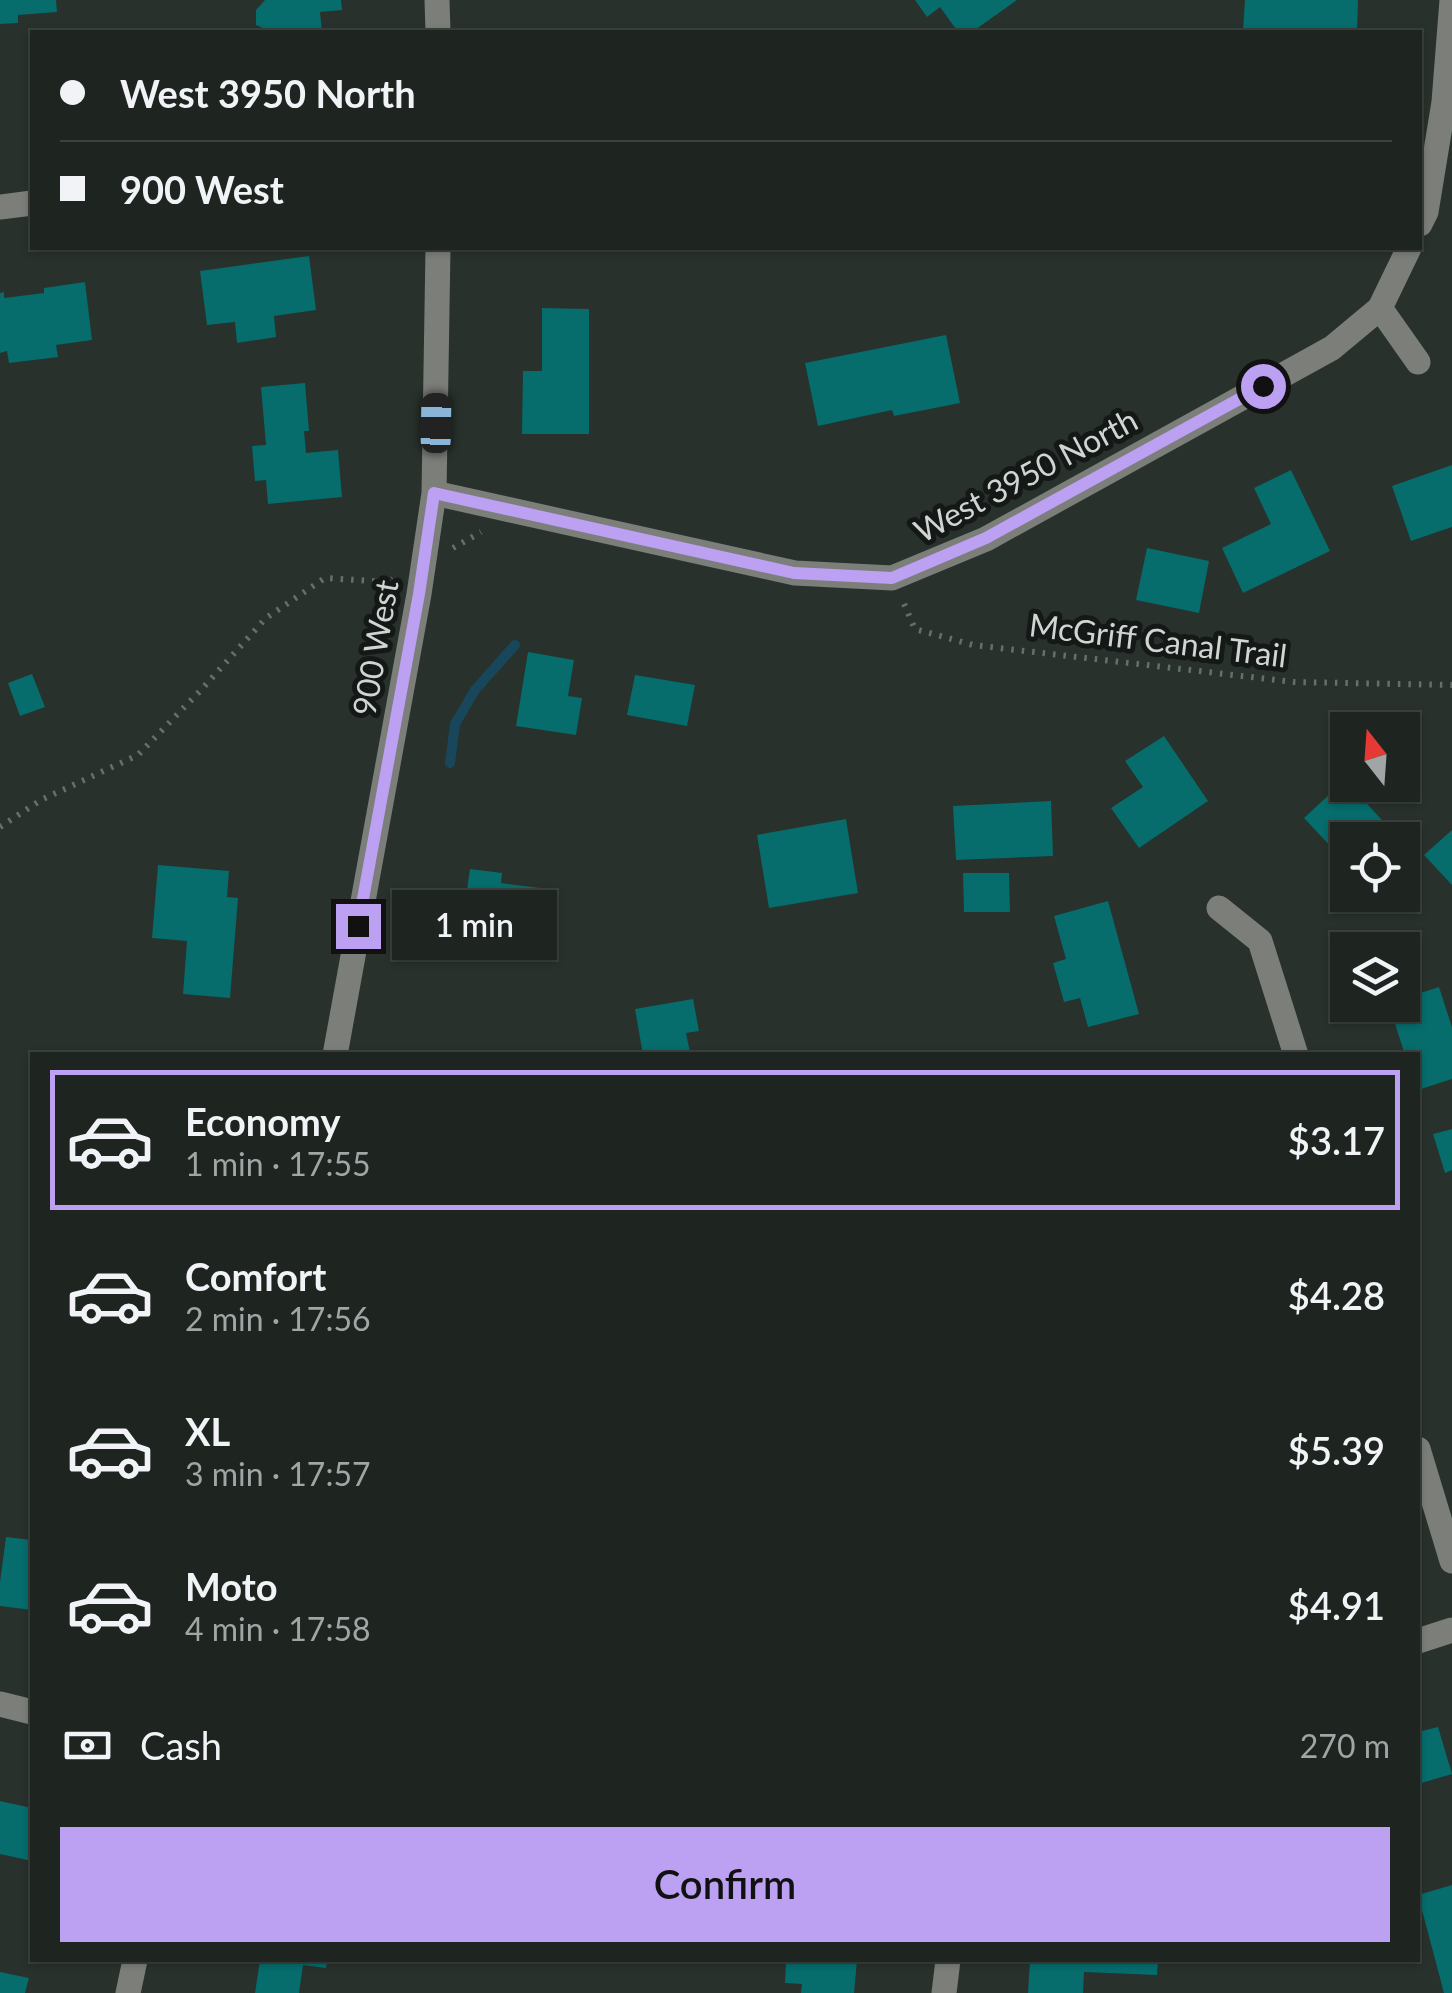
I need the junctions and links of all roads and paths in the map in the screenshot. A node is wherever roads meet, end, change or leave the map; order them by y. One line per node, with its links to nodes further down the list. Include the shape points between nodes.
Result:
1 (438, 0): 3 (street)
2 (1452, 0): 6 (street, via 1444,102)
3 (438, 30)
4 (30, 203): 5 (street)
5 (0, 207)
6 (1422, 220)
7 (438, 250): 11 (street, 900 West)
8 (1408, 250): 9 (street)
9 (1380, 308): 10 (street); 12 (street, West 3950 North, via 1332,348 986,538)
10 (1418, 362)
11 (434, 493): 12 (street, West 3950 North, via 794,573); 17 (street, 900 West)
12 (892, 578): 14 (path, McGriff Canal Trail, via 915,628 973,645 1294,682)
13 (388, 582): 15 (path, via 325,578 266,618 138,754)
14 (1452, 684)
15 (0, 828)
16 (1219, 908): 18 (street, via 1260,941)
17 (336, 1052)
18 (1295, 1052)
19 (1420, 1456): 20 (street)
20 (1452, 1561)
21 (1452, 1630): 22 (street)
22 (1420, 1640)
23 (0, 1704): 24 (street)
24 (30, 1712)
25 (135, 1962): 27 (street)
26 (948, 1962): 28 (street)
27 (128, 1993)
28 (944, 1993)

